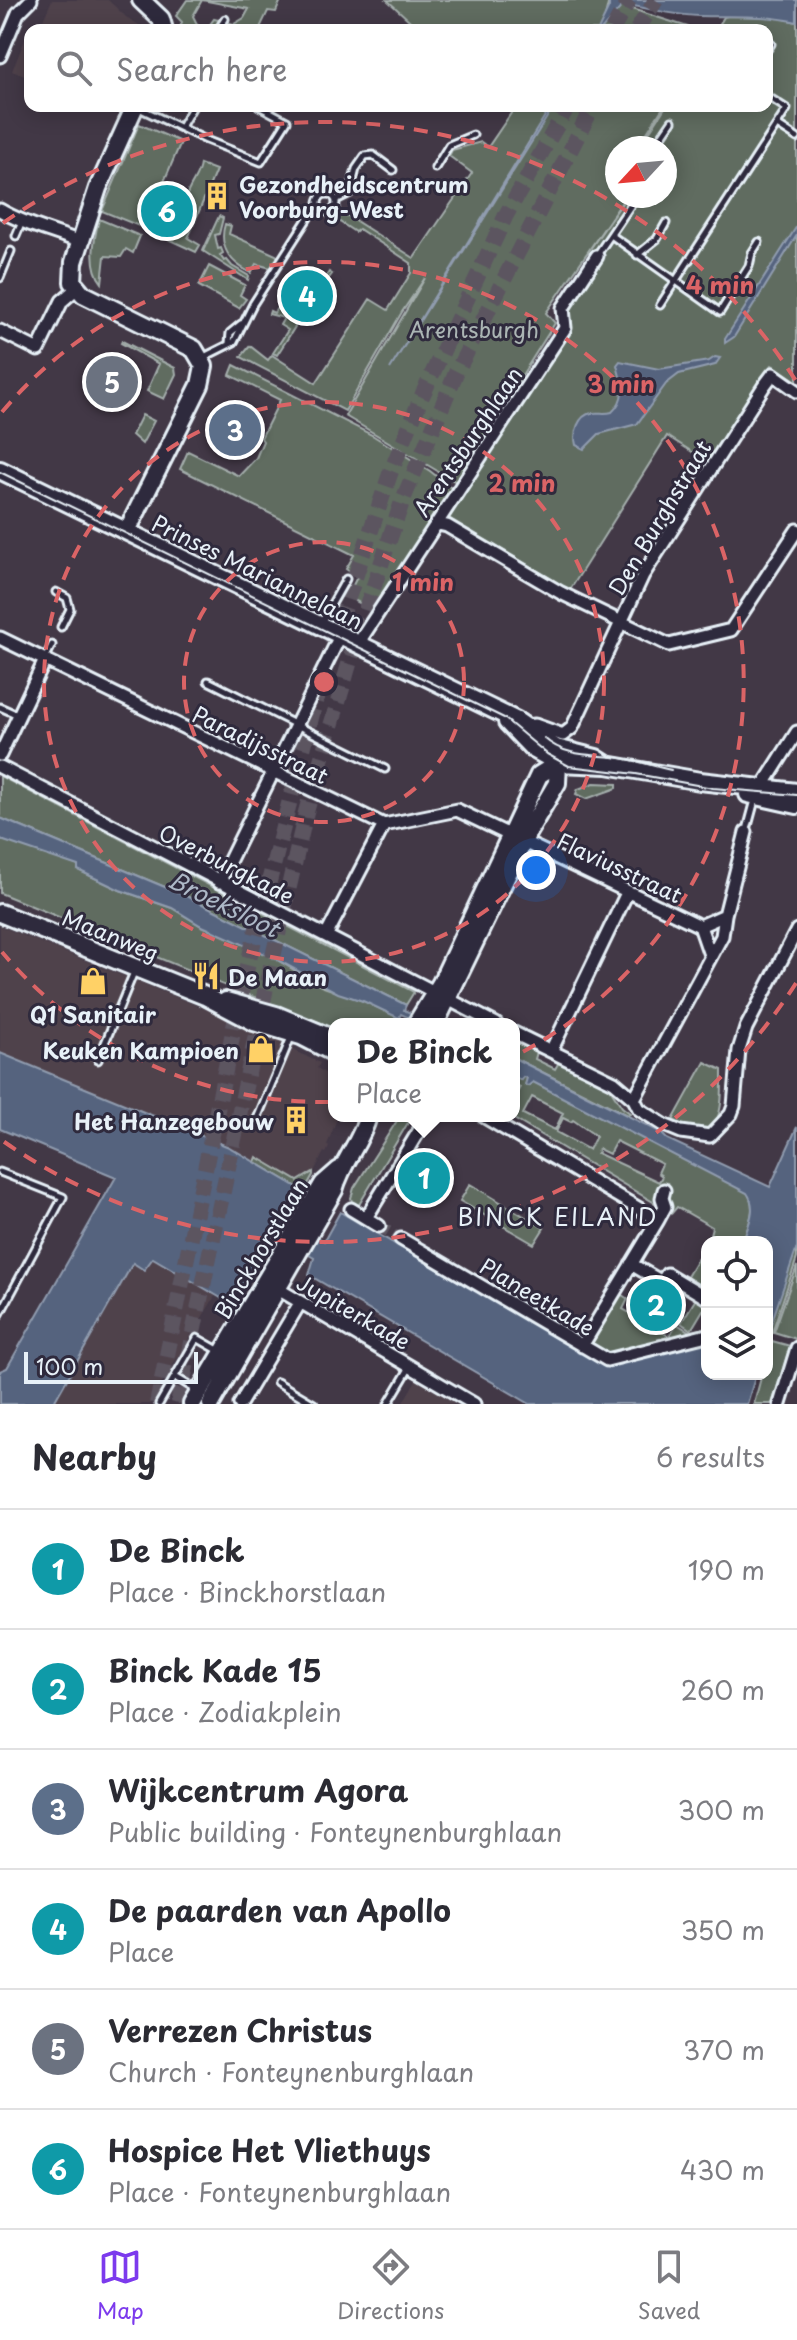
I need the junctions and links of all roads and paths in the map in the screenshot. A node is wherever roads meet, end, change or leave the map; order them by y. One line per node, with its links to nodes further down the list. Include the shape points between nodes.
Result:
1 (31, 0): 6 (street, via 18,13)
2 (141, 0): 4 (street)
3 (225, 19): 5 (lane)
4 (162, 24)
5 (222, 24)
6 (0, 56)
7 (773, 100): 13 (lane, via 787,109)
8 (132, 112): 28 (street)
9 (148, 112): 14 (lane)
10 (190, 112): 14 (lane)
11 (270, 112): 14 (lane, via 287,121 261,162)
12 (672, 121): 16 (lane)
13 (777, 125): 17 (lane); 34 (lane)
14 (181, 127)
15 (473, 135): 18 (lane, via 449,145)
16 (662, 136)
17 (797, 138)
18 (435, 168)
19 (393, 170): 20 (lane, via 373,155 365,156 350,193)
20 (336, 200)
21 (629, 208): 26 (lane)
22 (0, 210): 24 (street)
23 (313, 210): 38 (lane, via 234,342)
24 (22, 222): 27 (lane); 28 (street)
25 (666, 223): 31 (lane, via 657,239)
26 (611, 235): 31 (lane); 32 (lane)
27 (16, 236)
28 (80, 242): 35 (street, via 72,270)
29 (759, 242): 34 (lane, via 720,312)
30 (11, 251): 33 (lane)
31 (637, 255): 34 (lane)
32 (597, 256): 41 (street, Arentsburghlaan, via 563,308 565,328)
33 (0, 278)
34 (675, 281): 36 (lane)
35 (77, 288): 37 (street, via 62,301 38,350); 38 (street, via 194,349)
36 (660, 305)
37 (0, 331)
38 (201, 359): 43 (street, via 200,385)
39 (797, 391): 46 (street, Den Burghstraat, via 773,374 650,564)
40 (0, 470): 43 (street, Prinses Mariannelaan)
41 (438, 524): 46 (street); 52 (street, Arentsburghlaan)
42 (797, 530): 46 (street, via 731,630 669,645)
43 (127, 531): 47 (street, Prinses Mariannelaan)
44 (346, 579): 47 (lane)
45 (56, 592): 48 (lane, via 67,598 70,609)
46 (620, 622): 59 (street, Den Burghstraat, via 572,728 563,735)
47 (319, 625): 49 (street, Prinses Mariannelaan)
48 (61, 627)
49 (340, 636): 52 (street, Prinses Mariannelaan); 58 (street)
50 (0, 638): 53 (street, Paradijsstraat)
51 (52, 645): 53 (lane)
52 (357, 645): 56 (street, Prinses Mariannelaan)
53 (45, 660): 57 (street); 68 (street, Paradijsstraat)
54 (208, 681): 58 (lane)
55 (0, 707): 57 (lane)
56 (498, 712): 59 (street, Prinses Mariannelaan); 61 (street, Prinses Mariannelaan)
57 (18, 716): 62 (street)
58 (295, 725): 67 (lane); 68 (street)
59 (525, 726): 61 (street, Prinses Mariannelaan)
60 (797, 732): 71 (street)
61 (541, 746): 63 (street, Prinses Mariannelaan); 65 (street, Prinses Mariannelaan); 69 (street)
62 (0, 755)
63 (558, 763): 64 (street, Prinses Mariannelaan); 69 (street); 70 (street)
64 (589, 764): 65 (street, Prinses Mariannelaan); 70 (street)
65 (607, 765): 71 (street, Prinses Mariannelaan)
66 (0, 767): 77 (street, Overburgkade)
67 (385, 769)
68 (273, 772): 74 (street, Paradijsstraat); 77 (street)
69 (539, 775): 76 (street)
70 (557, 783): 76 (street)
71 (759, 792): 72 (street, Prinses Mariannelaan); 73 (street, Prinses Mariannelaan); 75 (lane)
72 (797, 792)
73 (797, 805)
74 (384, 825): 76 (street, via 457,810); 83 (street)
75 (747, 829): 80 (street)
76 (517, 840): 78 (street, Flaviusstraat); 86 (street)
77 (219, 882): 83 (street, Overburgkade)
78 (627, 893): 81 (street, Flaviusstraat); 92 (street)
79 (0, 913): 85 (street, Maanweg)
80 (725, 915): 81 (street); 84 (street, via 722,936)
81 (700, 926): 84 (street)
82 (797, 930): 94 (street, via 746,1028 734,1106 721,1125 710,1136 681,1132 639,1109)
83 (326, 936): 86 (street, Overburgkade)
84 (710, 955): 94 (street)
85 (135, 968): 89 (street, Maanweg, via 205,996 248,1006); 93 (lane)
86 (441, 997): 87 (street); 88 (street, Overburgkade)
87 (425, 1018)
88 (484, 1018)
89 (294, 1028): 91 (street, Maanweg); 98 (lane)
90 (520, 1036): 92 (street)
91 (324, 1038)
92 (551, 1051): 94 (street, via 614,1082)
93 (98, 1060)
94 (634, 1099)
95 (424, 1122): 102 (street)
96 (493, 1122): 103 (street)
97 (365, 1124): 106 (street, Binckhorstlaan, via 334,1190)
98 (254, 1126)
99 (0, 1172): 111 (lane, via 63,1197)
100 (664, 1190): 103 (street, via 665,1207)
101 (351, 1209): 102 (street)
102 (368, 1215): 104 (street)
103 (655, 1218): 107 (street)
104 (379, 1226)
105 (401, 1239): 113 (street, Planeetkade)
106 (294, 1246): 108 (street, Binckhorstlaan); 115 (street, Binckhorstlaan)
107 (631, 1264): 109 (street, via 662,1282 667,1274); 113 (street)
108 (278, 1289): 110 (street, Jupiterkade); 115 (street, Binckhorstlaan)
109 (701, 1294)
110 (300, 1303): 116 (street, Jupiterkade); 121 (street)
111 (0, 1314)
112 (701, 1336): 113 (street, Planeetkade, via 607,1360)
113 (582, 1346)
114 (797, 1348): 125 (street)
115 (229, 1356): 117 (lane, Binckhorstlaan, via 197,1338); 119 (street, Binckhorstlaan)
116 (410, 1367): 123 (lane, Jupiterkade); 124 (street, Jupiterkade)
117 (175, 1377): 119 (lane, Binckhorstlaan); 120 (lane, Binckhorstlaan)
118 (277, 1382): 122 (lane)
119 (204, 1400)
120 (159, 1404)
121 (240, 1404)
122 (314, 1404)
123 (388, 1404)
124 (474, 1404)
125 (780, 1404)

